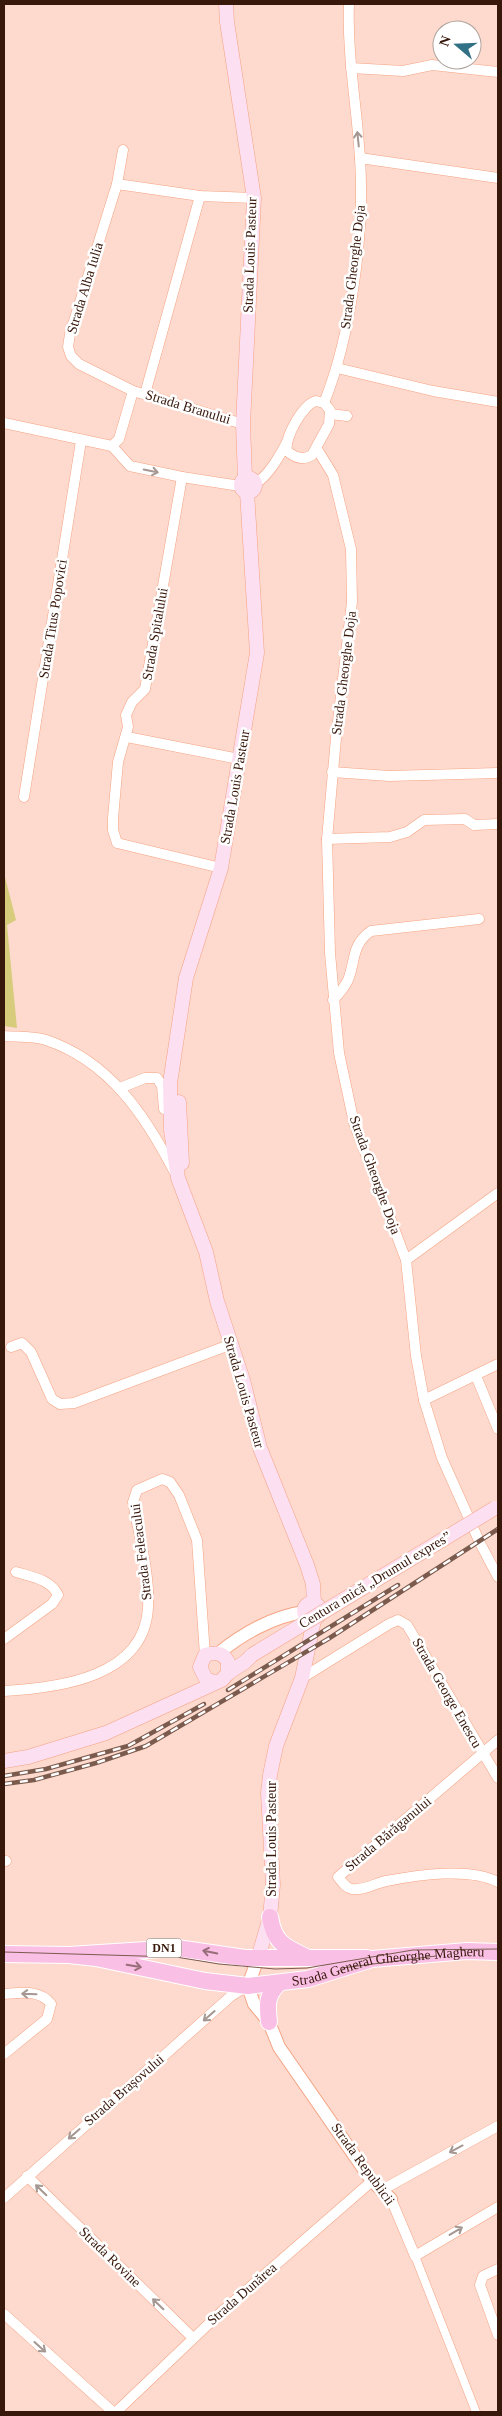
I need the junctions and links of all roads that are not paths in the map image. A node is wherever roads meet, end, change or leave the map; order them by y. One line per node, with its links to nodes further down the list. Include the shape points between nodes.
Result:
1 (226, 4): 10 (main road, Strada Louis Pasteur)
2 (349, 4): 3 (street, Strada Gheorghe Doja)
3 (351, 68): 4 (street, via 403,71 432,65); 6 (street, Strada Gheorghe Doja, one-way to 3)
4 (498, 72)
5 (123, 150): 8 (street, Strada Alba Iulia)
6 (360, 158): 7 (street); 11 (street, Strada Gheorghe Doja, via 362,212)
7 (498, 178)
8 (117, 184): 9 (street); 12 (street, Strada Alba Iulia, via 68,347 79,364)
9 (200, 196): 10 (street); 13 (street)
10 (254, 198): 19 (main road, Strada Louis Pasteur)
11 (337, 368): 14 (street, via 432,391); 15 (street, Strada Gheorghe Doja)
12 (133, 391): 13 (street, Strada Branului); 22 (street, Strada Branului, via 119,438)
13 (145, 394): 19 (street, Strada Branului)
14 (498, 402)
15 (324, 403): 16 (street); 21 (street, via 316,401 309,405)
16 (330, 414): 17 (street); 23 (street, via 329,424)
17 (347, 416)
18 (4, 424): 20 (street)
19 (243, 424): 29 (main road, Strada Louis Pasteur)
20 (81, 441): 22 (street); 34 (street, Strada Titus Popovici)
21 (287, 441): 24 (street, via 287,451); 26 (street)
22 (112, 446): 28 (street, one-way to 28, via 130,466)
23 (317, 449): 25 (street); 27 (street, Strada Gheorghe Doja)
24 (292, 455): 25 (street); 26 (street)
25 (307, 458): 27 (street)
26 (277, 460): 29 (street)
27 (323, 460): 32 (street, Strada Gheorghe Doja, via 334,475 351,549 352,602)
28 (182, 477): 29 (street); 30 (street, Strada Spitalului, via 145,689 128,708)
29 (247, 485): 31 (main road, Strada Louis Pasteur, via 257,653)
30 (127, 737): 31 (street); 37 (street, Strada Spitalului, via 118,762 113,818 117,843)
31 (239, 758): 37 (main road, Strada Louis Pasteur)
32 (332, 772): 33 (street, via 389,776); 36 (street, Strada Gheorghe Doja)
33 (498, 773)
34 (24, 797)
35 (498, 824): 36 (street, via 474,825 465,819 424,820 407,832 390,838)
36 (327, 839): 39 (street, Strada Gheorghe Doja)
37 (221, 868): 41 (main road, Strada Louis Pasteur, via 186,978)
38 (478, 920): 39 (street, via 371,931 361,938 348,980)
39 (333, 1000): 47 (street, Strada Gheorghe Doja, via 339,1053 354,1123)
40 (4, 1036): 42 (street, via 44,1039 78,1054)
41 (173, 1077): 43 (main road, Strada Louis Pasteur); 45 (main road, Strada Louis Pasteur, via 178,1090 183,1154)
42 (120, 1088): 43 (street, via 145,1078 157,1078 162,1086); 44 (street)
43 (168, 1130): 44 (street); 45 (main road, Strada Louis Pasteur)
44 (153, 1131): 45 (street)
45 (178, 1178): 48 (main road, Strada Louis Pasteur, via 206,1252 217,1301)
46 (498, 1193): 47 (street)
47 (406, 1260): 52 (street, Strada Gheorghe Doja)
48 (232, 1344): 49 (street, via 74,1403 60,1404 52,1399 30,1352 22,1343); 57 (main road, Strada Louis Pasteur, via 260,1448 309,1571 316,1597)
49 (11, 1347)
50 (498, 1364): 51 (street)
51 (476, 1376): 52 (street); 53 (street)
52 (424, 1400): 56 (street, Strada Gheorghe Doja, via 442,1458)
53 (498, 1429)
54 (497, 1507): 59 (main road, Centura mică „Drumul expres”, bridge, via 245,1662)
55 (16, 1572): 58 (street, via 43,1581 58,1595 52,1604)
56 (498, 1577)
57 (311, 1612): 59 (street, via 279,1619 242,1638); 61 (main road, Strada Louis Pasteur)
58 (4, 1639)
59 (221, 1660): 60 (main road, via 201,1663); 62 (main road, Centura mică „Drumul expres”, via 222,1680); 63 (street, Strada Feleacului, via 198,1540 179,1495 170,1482 162,1479 137,1490 133,1502 148,1609 142,1632 134,1645 123,1658 74,1683 44,1689)
60 (201, 1672): 62 (main road); 64 (main road)
61 (302, 1678): 66 (street, Strada George Enescu, via 398,1620 406,1624); 70 (main road, Strada Louis Pasteur, via 276,1746 270,1775)
62 (214, 1682): 64 (main road, Centura mică „Drumul expres”)
63 (4, 1691)
64 (180, 1697): 67 (main road, via 106,1733)
65 (498, 1740): 66 (street, Strada Bărăganului)
66 (482, 1754): 68 (street, Strada George Enescu); 69 (street, Strada Bărăganului, via 338,1877 355,1890 386,1881 444,1874 471,1875)
67 (4, 1762)
68 (498, 1778)
69 (498, 1882)
70 (270, 1916): 74 (main road, via 275,1936 281,1944); 76 (main road, Strada Louis Pasteur)
71 (498, 1952): 75 (main road, Strada General Gheorghe Magheru / DN1, via 442,1952)
72 (4, 1954): 73 (main road, DN1)
73 (69, 1956): 76 (main road, DN1, one-way to 76, via 96,1958 206,1982); 76 (main road, DN1, one-way to 73, via 177,1948)
74 (308, 1958): 75 (main road, DN1); 76 (main road, DN1)
75 (372, 1959): 77 (main road, Strada General Gheorghe Magheru / DN1, via 319,1976)
76 (253, 1972): 77 (main road, DN1); 79 (street, Strada Republicii, via 254,2004); 82 (street, Strada Brașovului, one-way to 82)
77 (279, 1983): 79 (main road, via 267,2001)
78 (4, 1994): 80 (street, one-way to 78, via 47,2019 51,2004 36,1993)
79 (269, 2022): 83 (street, Strada Republicii, via 279,2046)
80 (4, 2054)
81 (498, 2126): 83 (street, Strada Dunărea, one-way to 83)
82 (27, 2176): 84 (street, Strada Brașovului); 91 (street, Strada Rovine, one-way to 82)
83 (376, 2186): 85 (street, Strada Republicii); 91 (street, Strada Dunărea)
84 (4, 2198)
85 (391, 2199): 87 (street, Strada Republicii)
86 (498, 2207): 87 (street, one-way to 86)
87 (415, 2256): 93 (street, Strada Republicii)
88 (498, 2269): 90 (street, via 483,2276 480,2285)
89 (4, 2314): 92 (street, one-way to 92)
90 (498, 2335)
91 (193, 2338): 92 (street, Strada Dunărea)
92 (114, 2412)
93 (476, 2412)

